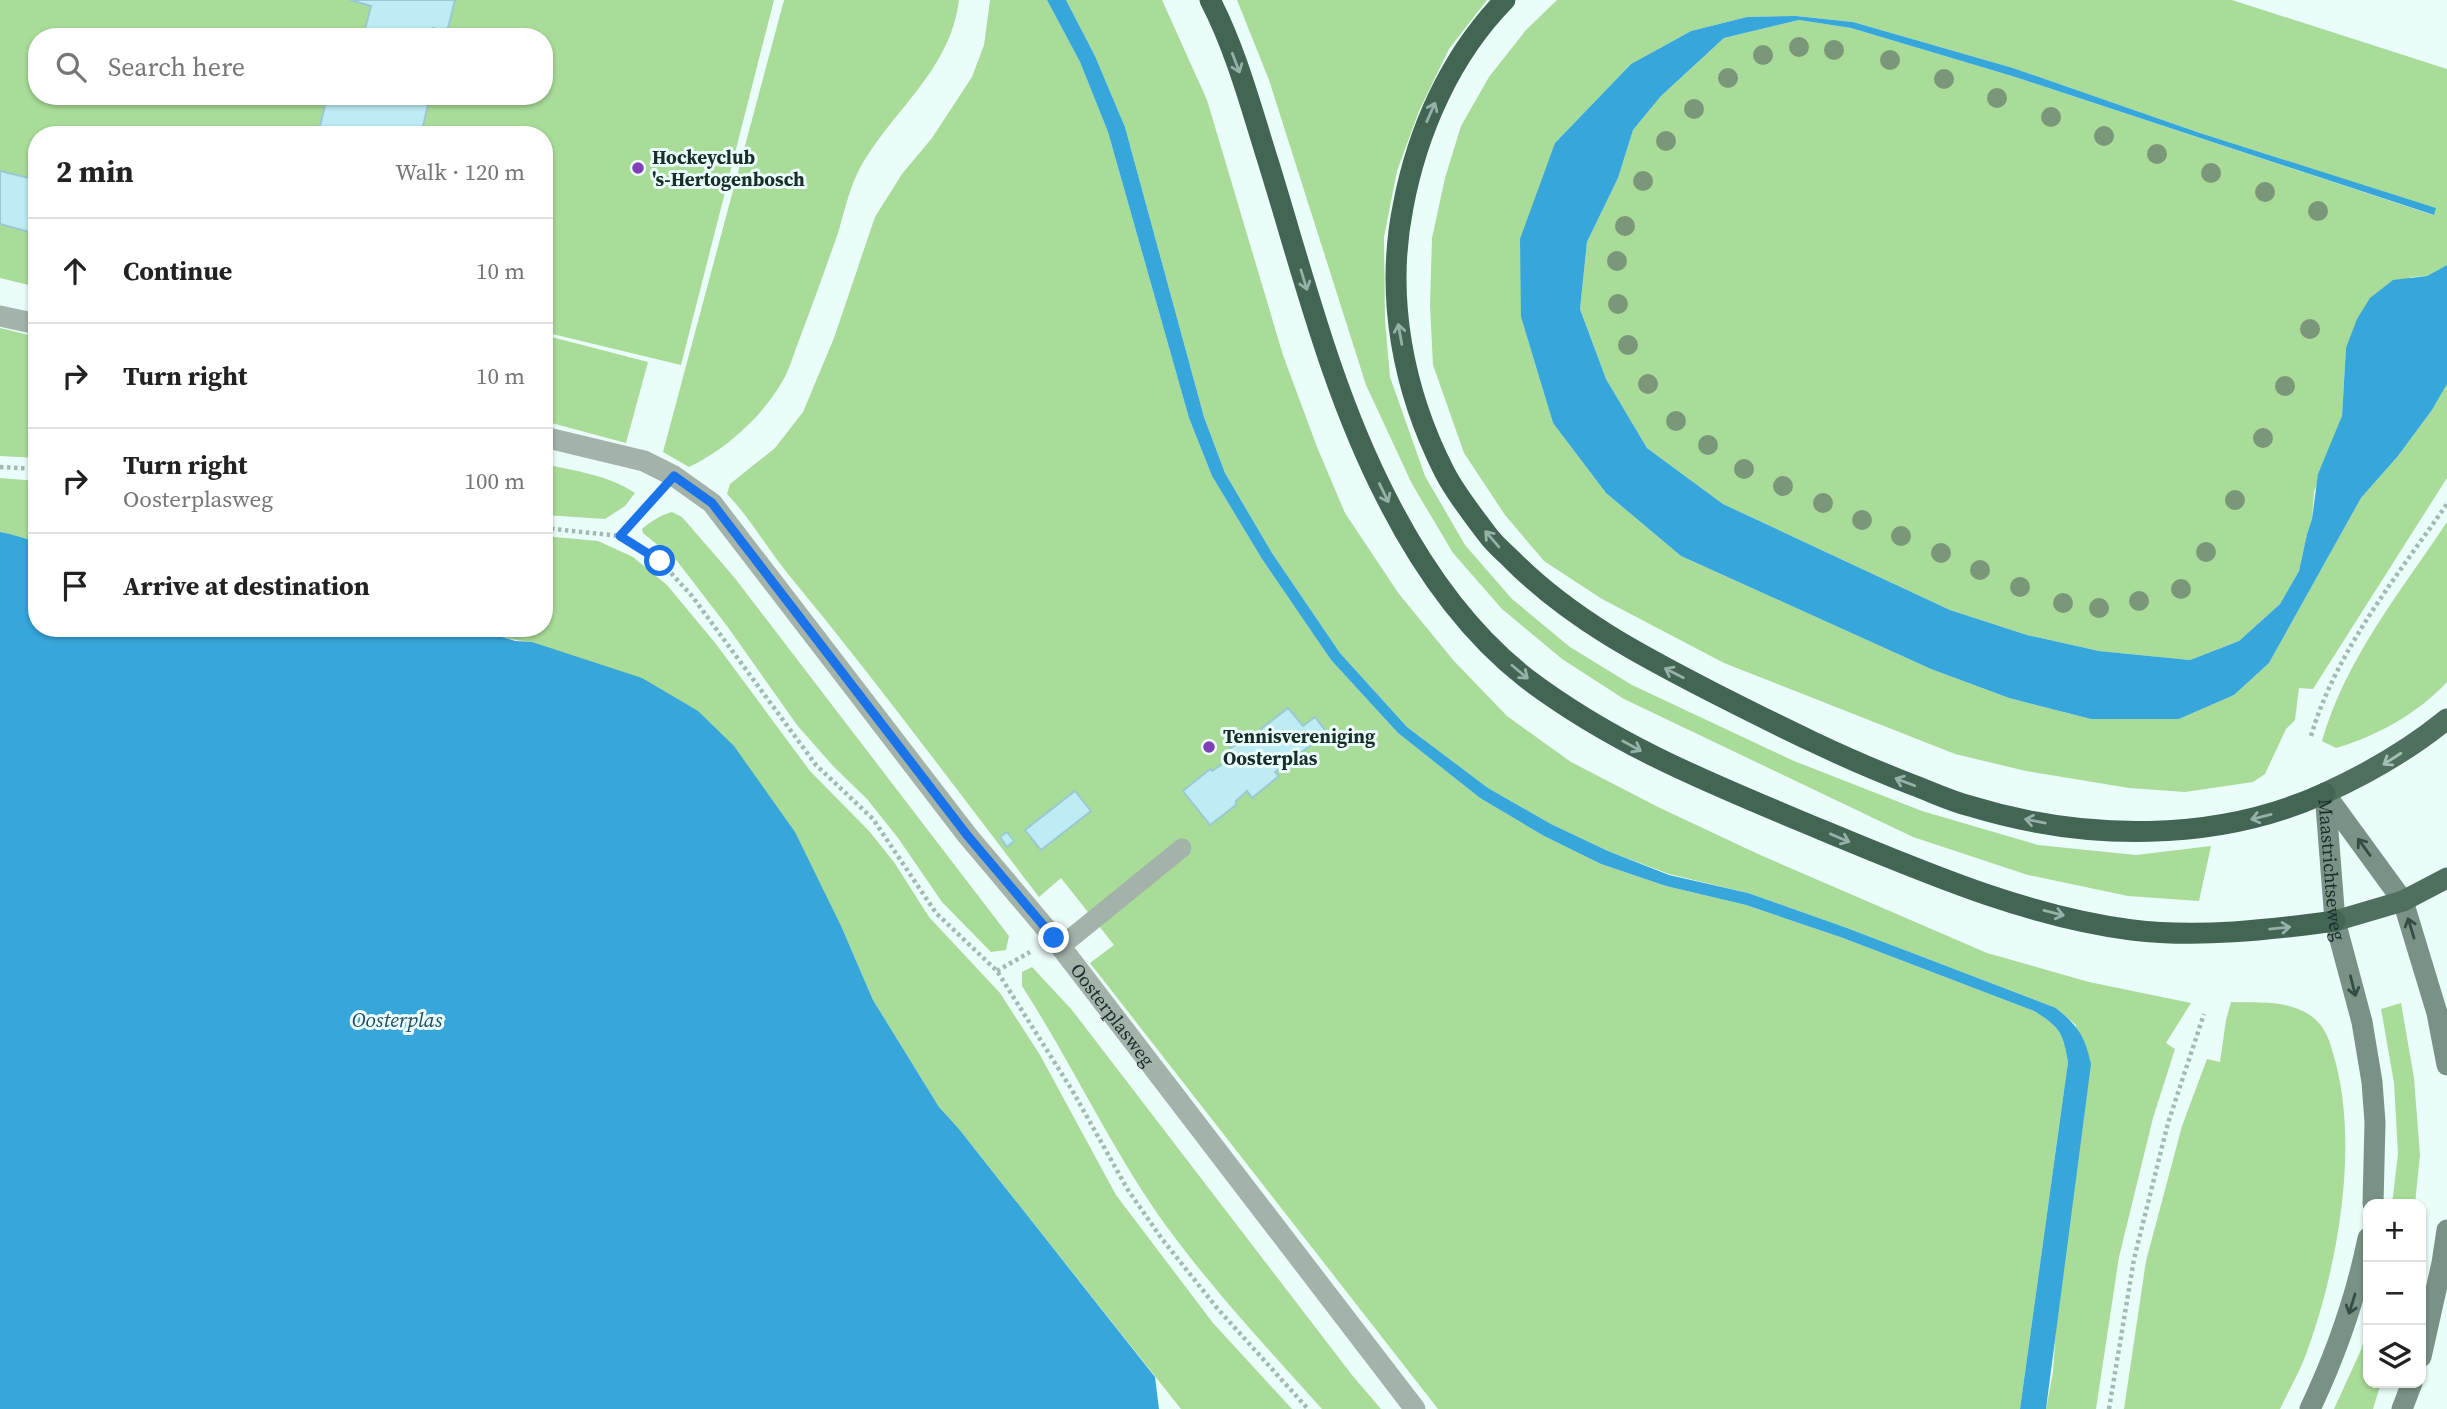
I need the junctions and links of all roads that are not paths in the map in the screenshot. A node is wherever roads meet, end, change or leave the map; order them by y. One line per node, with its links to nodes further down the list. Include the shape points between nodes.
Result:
1 (1210, 0): 11 (highway, one-way to 11, via 1245,85 1323,340 1387,499 1429,573 1475,632 1524,676 1632,747 1694,777 1937,878 2019,904 2131,930 2183,934)
2 (1505, 0): 7 (highway, one-way to 2, via 2243,821 2156,831 2053,825 1968,806 1847,760 1647,659 1583,621 1537,585 1489,537 1446,474 1423,423 1396,313 1396,240 1409,173 1429,115 1457,61)
3 (0, 316): 4 (street)
4 (28, 322)
5 (553, 440): 12 (street, Oosterplasweg, via 644,461 712,503 967,835)
6 (2447, 719): 7 (highway, one-way to 7, via 2374,770)
7 (2325, 793): 10 (main road, Maastrichtseweg, one-way to 7); 11 (main road, Maastrichtseweg)
8 (1182, 848): 12 (lane)
9 (2447, 878): 10 (highway)
10 (2403, 901): 11 (highway); 13 (main road, Maastrichtseweg, one-way to 10, via 2437,1013)
11 (2335, 920): 14 (main road, Maastrichtseweg, one-way to 14, via 2362,1022 2372,1082)
12 (1060, 947): 19 (street, Oosterplasweg)
13 (2447, 1065)
14 (2373, 1199)
15 (2447, 1230): 17 (main road)
16 (2363, 1262): 20 (main road, one-way to 20, via 2341,1339)
17 (2426, 1336)
18 (2410, 1388): 21 (main road)
19 (1415, 1409)
20 (2310, 1409)
21 (2402, 1409)

